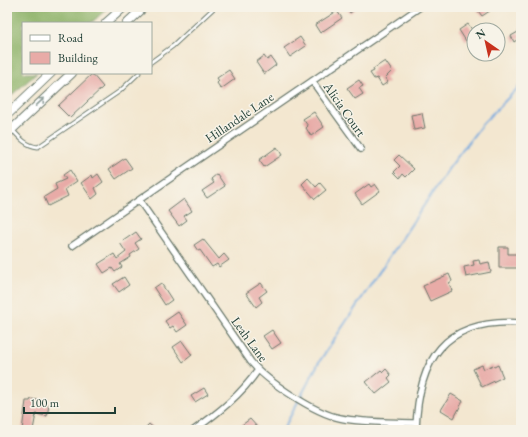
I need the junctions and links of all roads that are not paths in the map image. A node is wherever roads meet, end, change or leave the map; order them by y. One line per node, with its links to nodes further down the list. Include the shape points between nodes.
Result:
1 (124, 7): 5 (main road)
2 (144, 7): 6 (main road)
3 (214, 7): 7 (lane, via 173,46)
4 (420, 7): 11 (street, Hillandale Lane)
5 (107, 22)
6 (128, 22)
7 (152, 61)
8 (51, 74): 12 (main road)
9 (71, 74): 13 (main road, one-way to 9)
10 (139, 74): 13 (lane, via 120,91 38,147 23,142)
11 (312, 81): 14 (street, Alicia Court); 15 (street, Hillandale Lane)
12 (7, 115)
13 (9, 129)
14 (361, 149)
15 (139, 200): 16 (street, Hillandale Lane); 18 (street, Leah Lane)
16 (72, 246)
17 (521, 323): 19 (street, via 487,324 470,328 444,344 422,379)
18 (258, 370): 19 (street, Leah Lane, via 300,400 335,417); 20 (street, via 231,401)
19 (416, 423): 21 (street)
20 (194, 430)
21 (416, 430)

